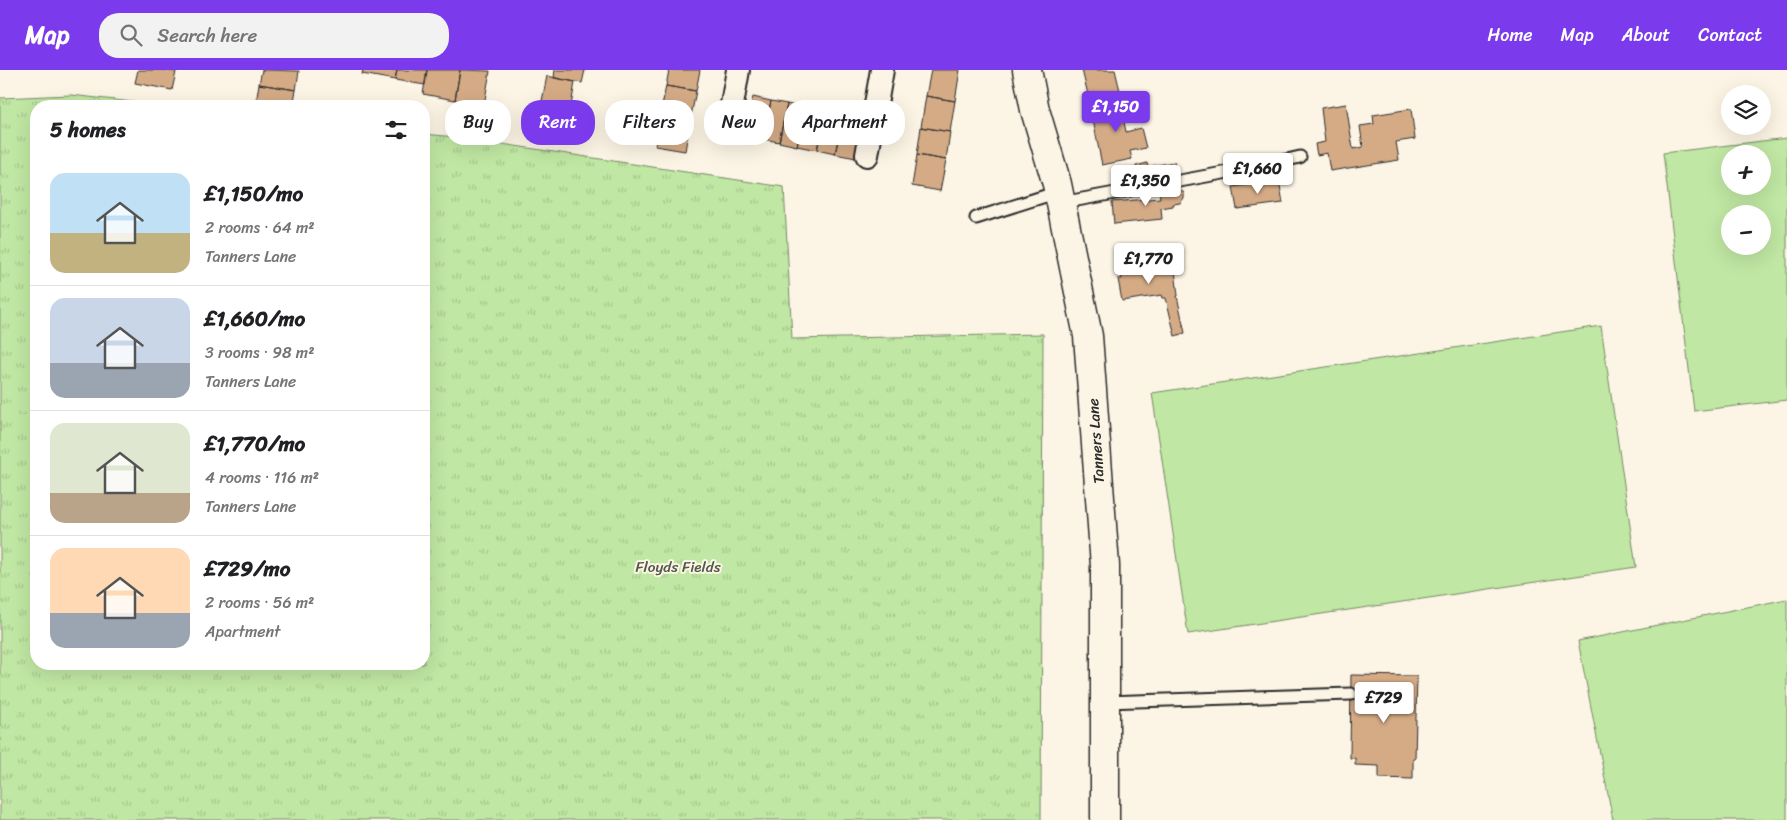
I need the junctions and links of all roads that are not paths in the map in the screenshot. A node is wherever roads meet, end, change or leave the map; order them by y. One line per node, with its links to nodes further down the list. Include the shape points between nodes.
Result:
1 (738, 70): 4 (street)
2 (882, 70): 5 (street)
3 (1027, 70): 7 (main road, Tanners Lane, via 1034,110)
4 (732, 100)
5 (866, 154)
6 (1300, 157): 7 (lane)
7 (1060, 197): 8 (lane); 10 (main road, Tanners Lane, via 1088,336 1105,566)
8 (976, 218)
9 (1351, 694): 10 (lane)
10 (1105, 702): 11 (main road, Tanners Lane)
11 (1105, 820)

